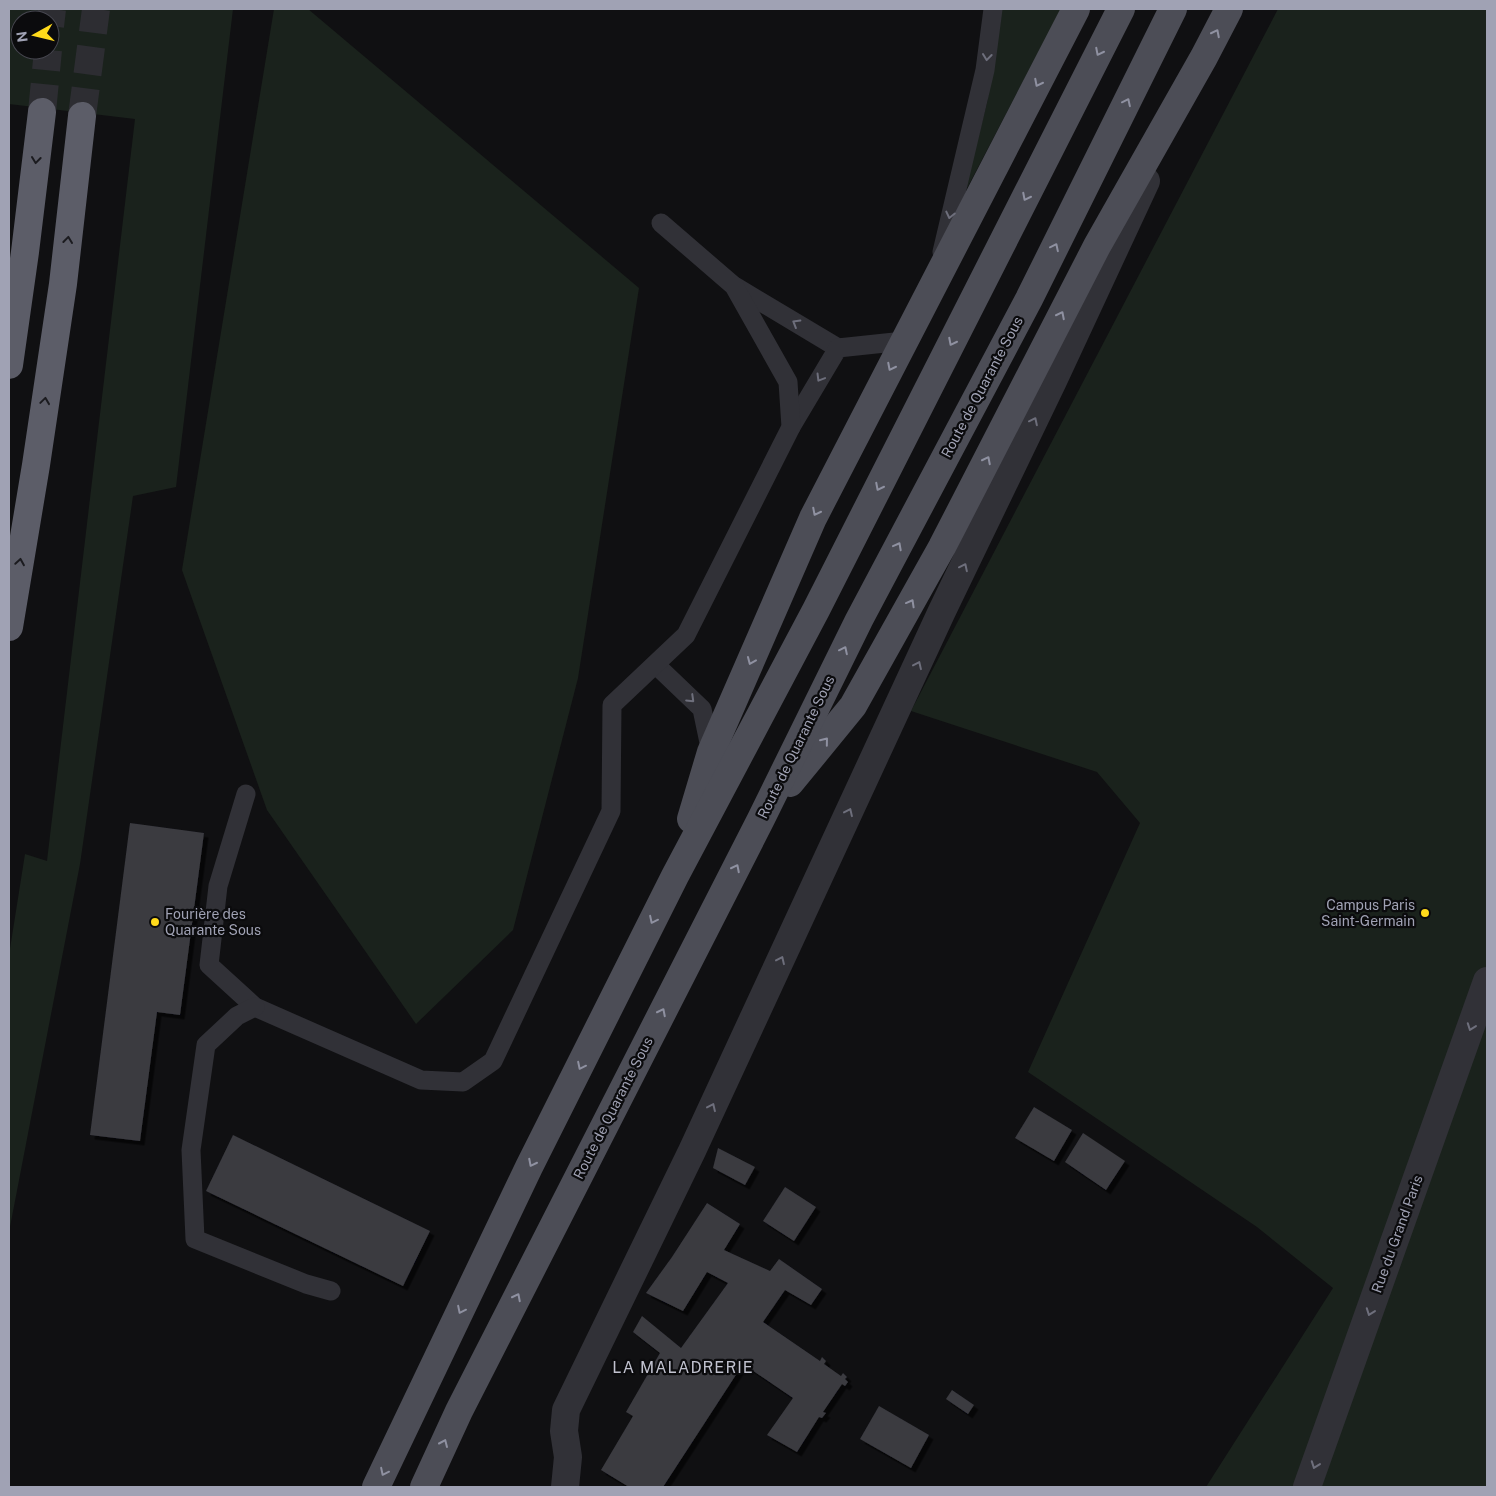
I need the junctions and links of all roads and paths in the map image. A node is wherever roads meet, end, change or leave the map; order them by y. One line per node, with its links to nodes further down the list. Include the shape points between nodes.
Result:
1 (993, 9): 10 (lane, one-way to 10, via 985,70)
2 (1076, 9): 10 (main road, one-way to 10)
3 (1121, 9): 21 (main road, one-way to 21, via 816,610)
4 (1174, 9): 20 (main road, Route de Quarante Sous, one-way to 4, via 859,620 1029,299)
5 (1229, 9): 6 (main road, one-way to 5)
6 (1204, 57): 20 (main road, one-way to 6, via 853,706 942,547 1097,246); 27 (street, one-way to 6, via 568,1457 564,1431 566,1410 692,1151)
7 (42, 112): 14 (highway, one-way to 14)
8 (82, 116): 16 (highway, one-way to 8, via 61,293)
9 (661, 223): 11 (lane)
10 (934, 283): 12 (main road)
11 (734, 286): 13 (lane, one-way to 11); 15 (lane, via 788,382)
12 (904, 340): 13 (lane); 18 (main road, one-way to 18, via 813,518)
13 (838, 348): 15 (lane, one-way to 15)
14 (9, 365)
15 (791, 428): 17 (lane, via 686,635)
16 (9, 627)
17 (656, 664): 18 (lane, one-way to 18, via 702,709); 23 (lane, via 612,705 611,811 493,1061 463,1082 421,1080)
18 (711, 752): 21 (main road)
19 (246, 794): 23 (lane, via 218,886 209,965)
20 (761, 819): 26 (main road, Route de Quarante Sous, one-way to 20, via 459,1411)
21 (675, 876): 25 (main road, one-way to 25)
22 (1487, 981): 28 (street, Rue du Grand Paris, one-way to 28)
23 (256, 1007): 24 (lane, via 236,1016 206,1044 191,1150 195,1239 306,1284)
24 (332, 1291)
25 (376, 1487)
26 (424, 1487)
27 (565, 1487)
28 (1307, 1487)

